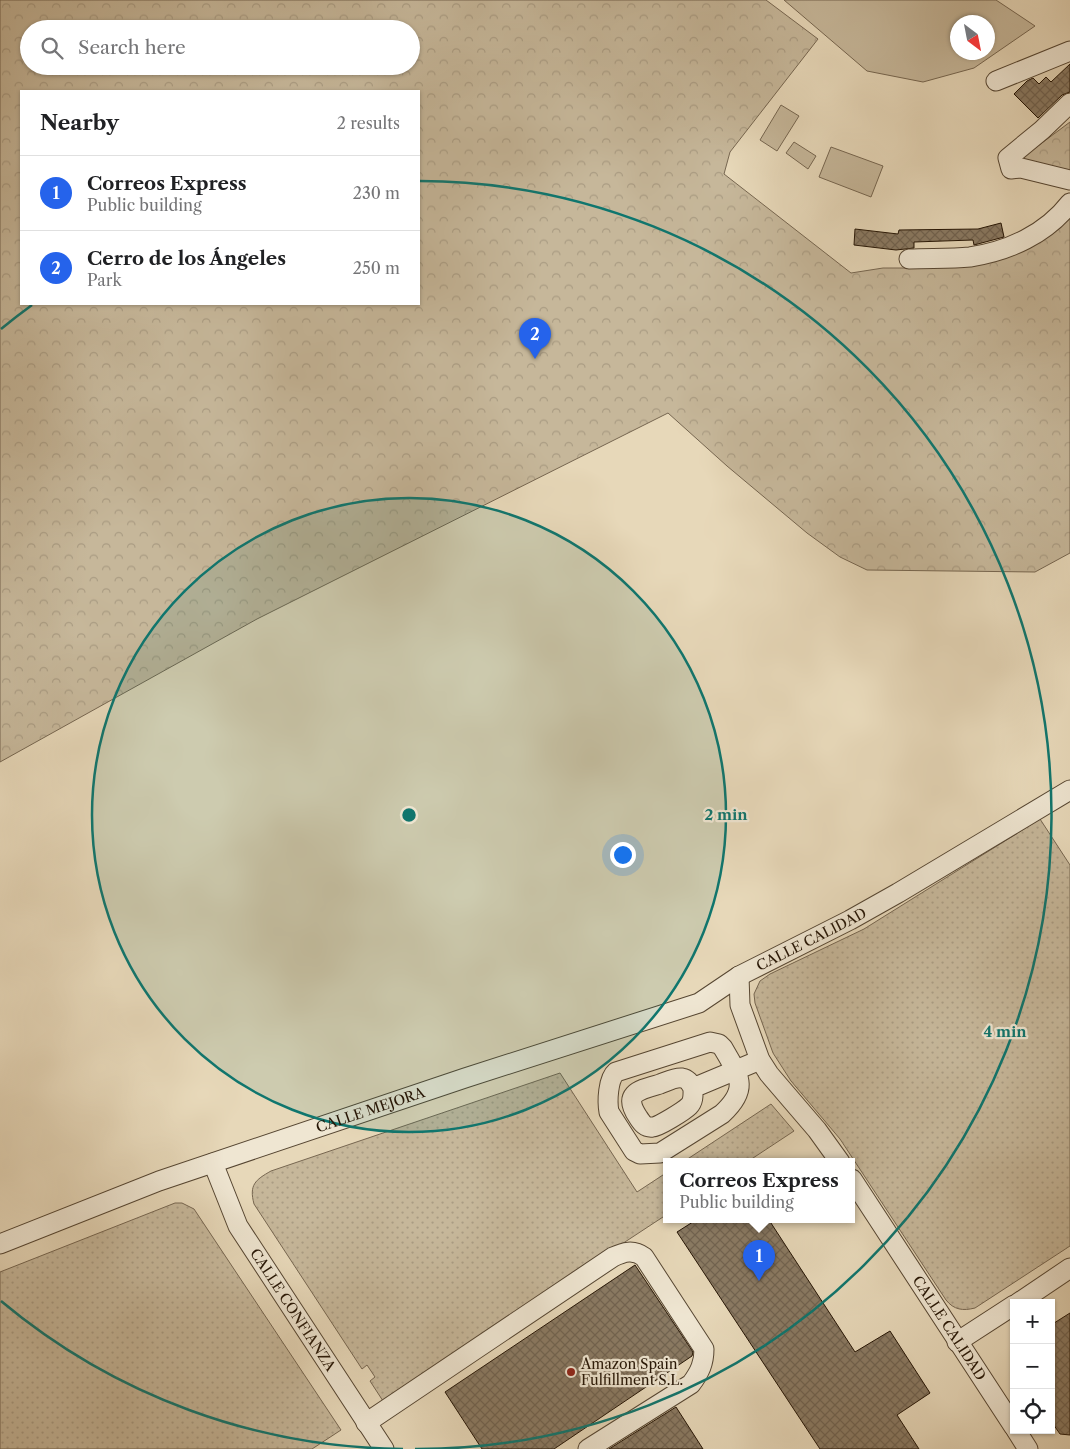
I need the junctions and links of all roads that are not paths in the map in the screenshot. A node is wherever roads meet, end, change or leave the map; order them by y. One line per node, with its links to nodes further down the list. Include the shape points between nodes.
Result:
1 (1070, 51): 2 (street)
2 (996, 81)
3 (1070, 103): 4 (street, via 1008,158 1011,169 1021,168)
4 (1070, 180)
5 (1070, 204): 6 (street, via 1059,217 1025,241 1001,250 970,257)
6 (908, 259)
7 (1070, 790): 8 (street, CALLE CALIDAD, via 874,906)
8 (739, 976): 9 (street, CALLE CALIDAD, via 740,1005); 13 (street, CALLE MEJORA, via 699,1003)
9 (760, 1060): 10 (street); 12 (street, CALLE CALIDAD)
10 (736, 1070): 10 (street, via 723,1048 710,1042 616,1072 612,1076 609,1112 634,1151 640,1154 660,1153 729,1108 739,1089); 11 (street)
11 (692, 1088)
12 (837, 1158)
13 (212, 1163): 15 (street, CALLE MEJORA); 21 (street, CALLE CONFIANZA, via 238,1226)
14 (855, 1184): 19 (street, CALLE CALIDAD)
15 (0, 1244)
16 (1070, 1268): 17 (street)
17 (1024, 1299)
18 (1010, 1308): 19 (street)
19 (957, 1342): 20 (street, CALLE CALIDAD)
20 (1010, 1421)
21 (366, 1423): 23 (street, CALLE CONFIANZA); 24 (street, via 613,1257 636,1252 644,1257 704,1349 702,1368 691,1384)
22 (1019, 1434): 25 (street)
23 (384, 1449)
24 (588, 1449)
25 (1028, 1449)

